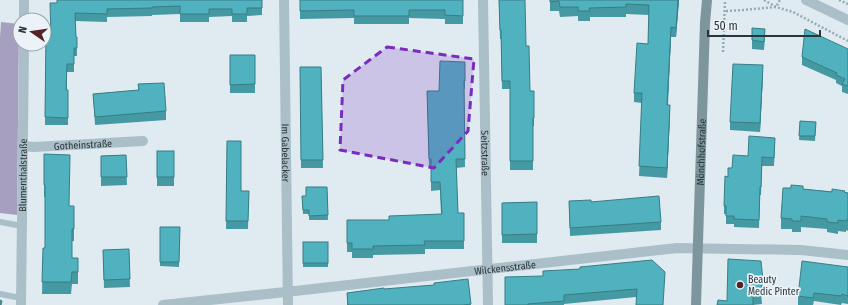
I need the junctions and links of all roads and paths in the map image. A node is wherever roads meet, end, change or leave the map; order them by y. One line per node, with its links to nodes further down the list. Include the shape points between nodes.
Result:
1 (24, 0): 13 (street)
2 (284, 0): 25 (street, Im Gabelacker)
3 (483, 0): 24 (street, Seitzstraße)
4 (706, 0): 22 (street, Mönchhofstraße)
5 (726, 0): 12 (path)
6 (764, 0): 11 (path)
7 (780, 0): 11 (path)
8 (806, 0): 14 (street)
9 (839, 0): 10 (path)
10 (848, 4)
11 (776, 7): 12 (path); 15 (path, via 793,12)
12 (726, 11): 17 (path)
13 (24, 12)
14 (848, 20)
15 (848, 41)
16 (24, 52): 19 (street, Blumenthalstraße)
17 (723, 52)
18 (143, 141): 19 (street, Gotheinstraße)
19 (23, 146): 21 (street, Blumenthalstraße)
20 (0, 222): 21 (lane)
21 (22, 226): 27 (street, Blumenthalstraße)
22 (697, 248): 23 (street, Wilckensstraße, via 801,250); 24 (street, Wilckensstraße, via 677,248); 31 (street, Mönchhofstraße)
23 (848, 255)
24 (488, 270): 25 (street, Wilckensstraße); 30 (street, Seitzstraße)
25 (288, 292): 28 (street, Wilckensstraße); 29 (street, Im Gabelacker)
26 (0, 294): 27 (lane)
27 (21, 302)
28 (163, 305)
29 (288, 305)
30 (488, 305)
31 (696, 305)

